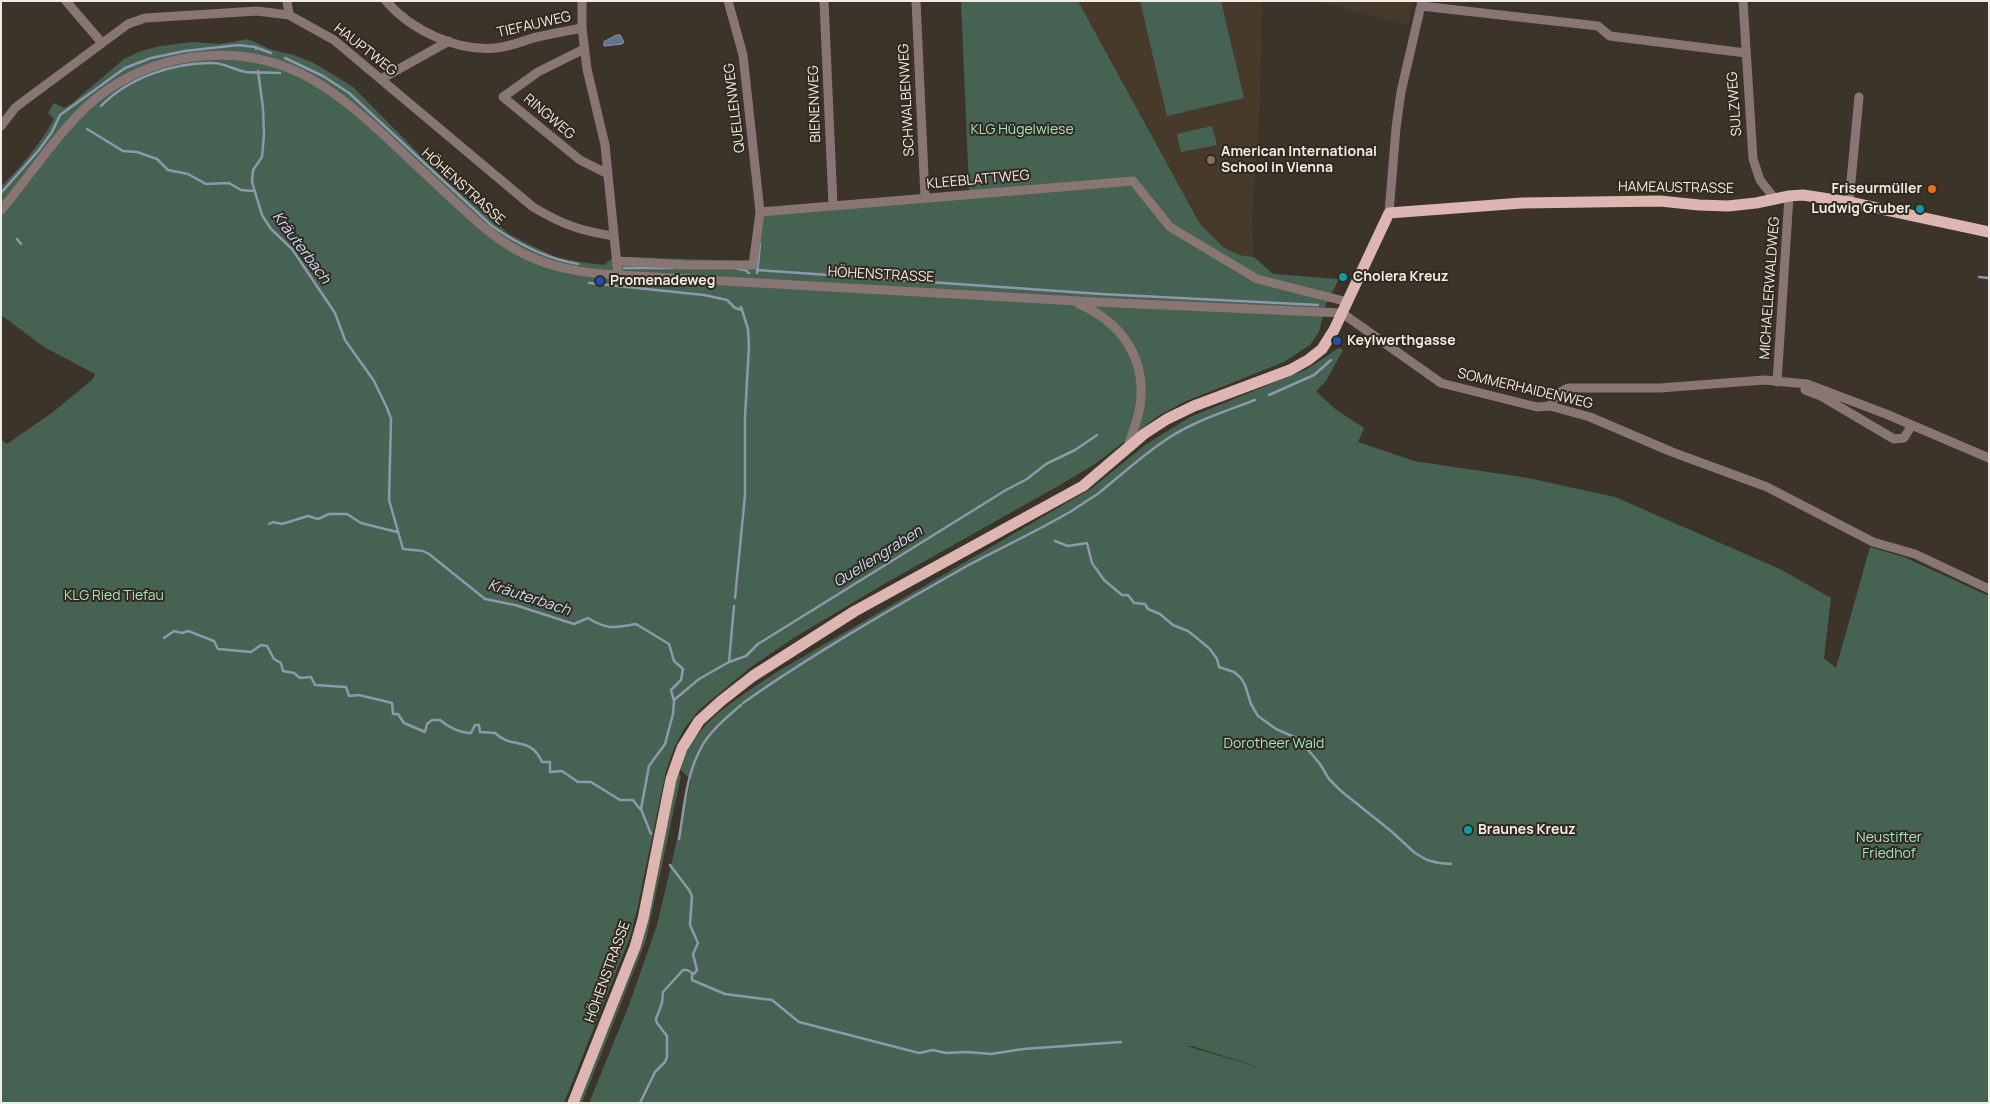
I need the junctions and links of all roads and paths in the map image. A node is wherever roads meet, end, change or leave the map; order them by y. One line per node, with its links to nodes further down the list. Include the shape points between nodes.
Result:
1 (66, 1): 15 (street)
2 (252, 1): 11 (street)
3 (287, 1): 12 (street)
4 (386, 1): 14 (street, TIEFAUWEG, via 422,30)
5 (582, 1): 13 (street)
6 (728, 1): 28 (street, QUELLENWEG, via 743,55)
7 (824, 1): 26 (street, BIENENWEG)
8 (916, 1): 23 (street, SCHWALBENWEG)
9 (1743, 1): 17 (street, SULZWEG)
10 (1421, 4): 17 (street, via 1598,26 1610,36); 29 (street, via 1401,92)
11 (257, 11): 12 (street, HAUPTWEG); 15 (street, HAUPTWEG, via 145,18 128,24)
12 (289, 15): 18 (street, HAUPTWEG, via 334,40)
13 (582, 28): 14 (street, TIEFAUWEG, via 498,48 468,47); 16 (street)
14 (449, 41): 18 (street)
15 (102, 44): 20 (street, HAUPTWEG, via 15,108)
16 (584, 49): 21 (street, via 605,145); 21 (street, RINGWEG, via 538,72 503,97 580,160)
17 (1746, 53): 24 (street, SULZWEG, via 1752,159 1760,180)
18 (381, 79): 31 (street, HAUPTWEG, via 534,208 572,228)
19 (1860, 97): 25 (street)
20 (1, 125)
21 (608, 174): 31 (street)
22 (1789, 196): 24 (main road, HAMEAUSTRASSE); 25 (main road, HAMEAUSTRASSE); 37 (street, MICHAELERWALDWEG)
23 (925, 198): 26 (street, KLEEBLATTWEG); 35 (street, KLEEBLATTWEG, via 1133,181 1170,226 1257,279)
24 (1776, 199): 29 (main road, HAMEAUSTRASSE, via 1717,206 1660,201 1522,203)
25 (1849, 202): 30 (main road, HAMEAUSTRASSE)
26 (833, 206): 28 (street, KLEEBLATTWEG)
27 (1, 210): 33 (street, HÖHENSTRASSE, via 71,123 94,100 118,84 147,69 184,59 240,56 293,69 338,95 477,223 512,247 568,270)
28 (760, 212): 32 (street, via 753,265)
29 (1389, 213): 35 (main road)
30 (1989, 232)
31 (614, 236): 32 (street)
32 (617, 261): 33 (street)
33 (618, 275): 34 (street, HÖHENSTRASSE)
34 (1072, 300): 36 (street); 40 (street, HÖHENSTRASSE, via 1097,312 1112,324 1134,355 1141,391 1138,415)
35 (1348, 302): 36 (main road)
36 (1342, 313): 38 (street, SOMMERHAIDENWEG, via 1441,383 1537,407); 40 (main road, via 1326,344 1308,360 1181,412)
37 (1776, 382): 38 (street, via 1738,381 1660,388 1568,388 1558,394); 39 (street, via 1807,384); 39 (street, via 1821,396 1894,439 1904,438)
38 (1550, 406): 42 (street, SOMMERHAIDENWEG, via 1590,417 1767,487 1873,542 1915,554)
39 (1912, 425): 41 (street)
40 (1128, 447): 43 (main road, HÖHENSTRASSE, via 1097,475 1066,496 855,611 778,659 728,695 700,721 682,748 671,779 635,947)
41 (1989, 458)
42 (1989, 590)
43 (573, 1103)

